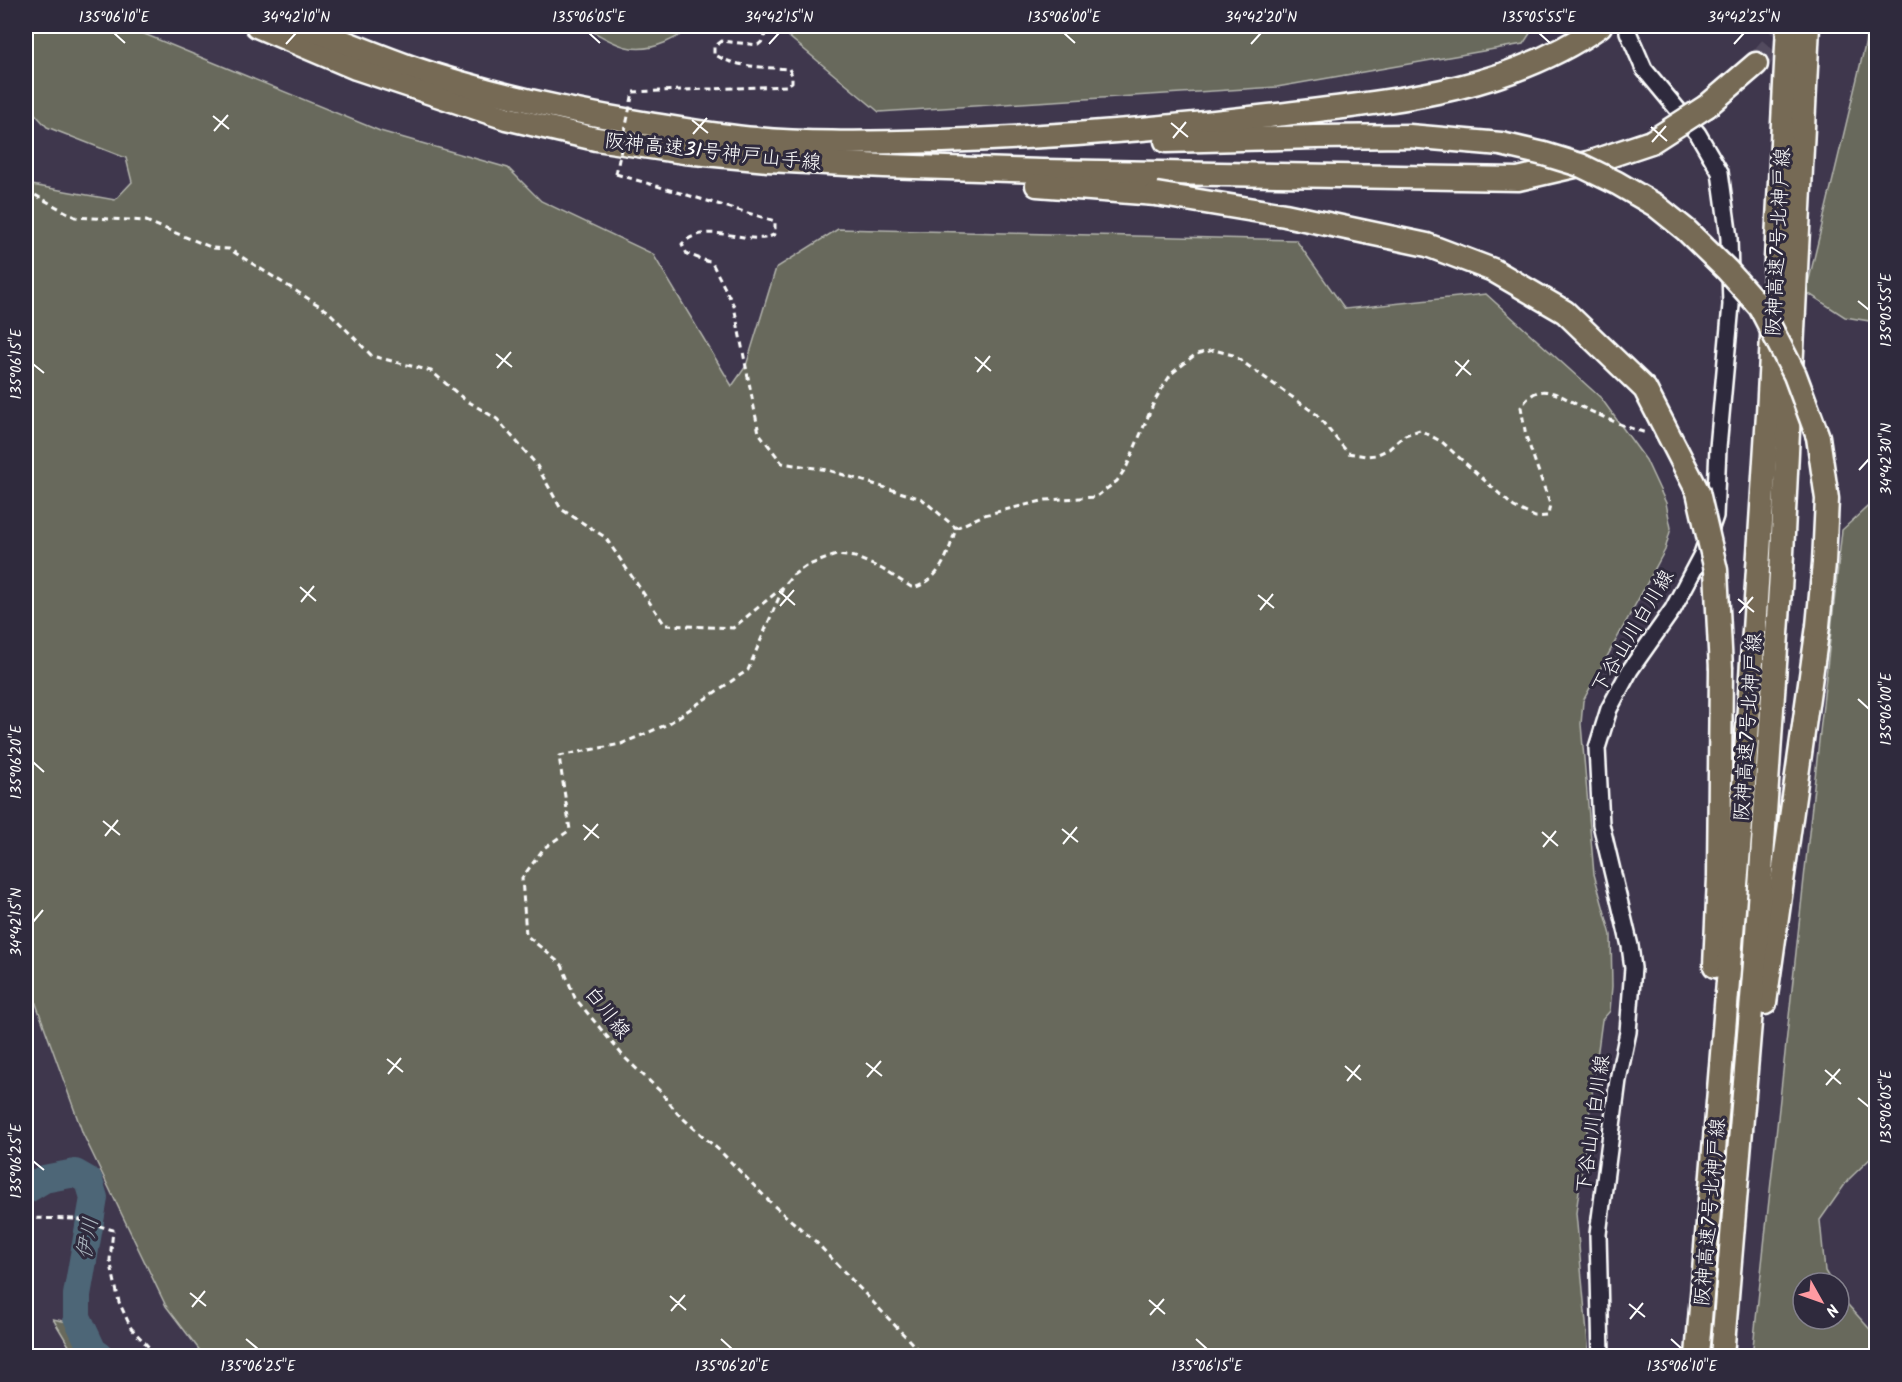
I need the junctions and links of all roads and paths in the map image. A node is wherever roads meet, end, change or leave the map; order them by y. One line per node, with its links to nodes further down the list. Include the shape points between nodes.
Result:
1 (257, 26): 10 (highway, 阪神高速31号神戸山手線, via 367,72 506,118 596,140 768,160)
2 (304, 26): 9 (highway, 阪神高速31号神戸山手線, via 411,67 519,99 698,133 759,140)
3 (756, 26): 13 (path, bridge, via 763,28 764,41 758,45 722,41 714,47 714,54 723,60 789,69 792,82 786,86 633,92 616,174 775,221 775,234 768,238 721,233 691,236 682,244 687,254 712,263 734,306 759,433 782,463 828,470 922,499)
4 (1600, 26): 9 (highway, via 1506,74 1412,99 1178,127)
5 (1628, 26): 20 (street, 下谷山川白川線, via 1644,69 1698,134 1720,172 1729,238 1731,305 1715,516 1673,609 1630,670 1609,709 1597,748 1601,824 1633,968 1628,1032 1598,1234)
6 (1788, 26): 15 (highway, 阪神高速7号北神戸線, via 1743,800)
7 (1808, 26): 17 (highway, 阪神高速7号北神戸線, via 1781,574)
8 (1756, 64): 10 (highway, bridge, via 1707,106 1651,142 1588,163 1518,178)
9 (1003, 139): 17 (highway, bridge, via 1187,141 1409,136 1501,144 1580,165 1655,205 1686,230 1760,307 1795,375 1818,437 1827,499 1818,626)
10 (971, 168): 15 (highway, bridge, via 1031,184 1156,194 1284,215 1426,245 1493,270 1565,312 1645,389 1698,492 1716,570 1721,669 1719,878 1710,1082)
11 (26, 190): 14 (path, via 75,217 146,221 213,248 229,249 328,310 372,356 431,371 464,399 497,419 536,464 561,509 605,537 665,625 733,628)
12 (1656, 435): 13 (path, via 1584,409 1554,393 1539,392 1526,399 1521,407 1526,436 1550,504 1548,516 1535,517 1514,507 1442,442 1420,430 1405,435 1376,455 1348,453 1316,414 1233,355 1214,350 1196,354 1171,374 1117,481 1096,496 1046,500 984,515)
13 (956, 528): 14 (path, via 945,561 926,584 913,588 855,557 836,555 806,566)
14 (783, 587): 19 (path, 白川線, via 748,670 668,724 621,744 559,756 570,830 544,848 522,878 526,935 562,965 575,999 624,1057 678,1114 815,1240)
15 (1710, 1195): 21 (highway, 阪神高速7号北神戸線)
16 (26, 1218): 18 (path, via 76,1219 113,1230 110,1260 119,1302 131,1328)
17 (1733, 1221): 22 (highway, 阪神高速7号北神戸線)
18 (157, 1356)
19 (924, 1356)
20 (1601, 1356)
21 (1697, 1356)
22 (1722, 1356)

